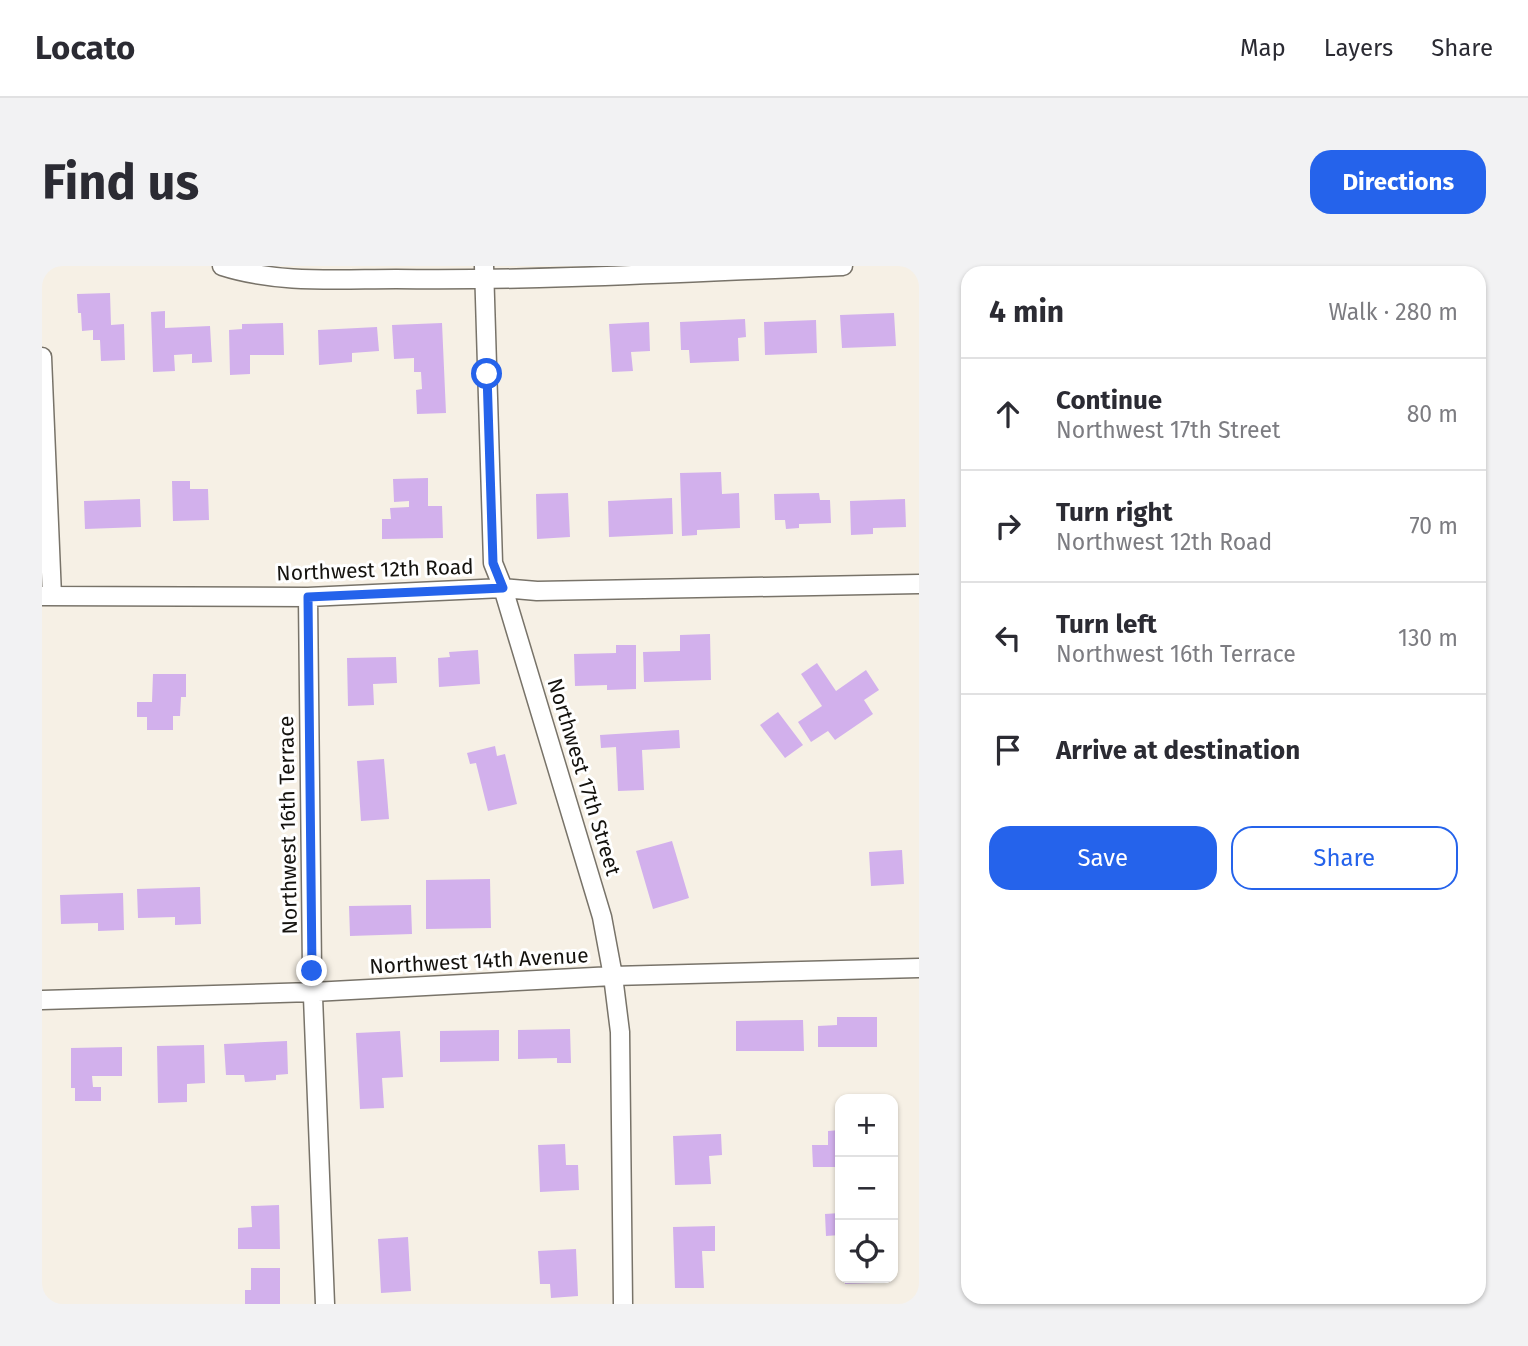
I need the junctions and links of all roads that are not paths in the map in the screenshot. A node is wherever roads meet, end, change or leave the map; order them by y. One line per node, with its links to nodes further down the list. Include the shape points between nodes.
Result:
1 (222, 266): 3 (street, via 281,278)
2 (843, 266): 3 (street)
3 (484, 273): 6 (street, Northwest 17th Street, via 493,563)
4 (42, 358): 7 (street)
5 (919, 584): 6 (street, Northwest 12th Road)
6 (503, 588): 8 (street, Northwest 12th Road); 10 (street, Northwest 17th Street, via 602,917)
7 (47, 596): 8 (street, Northwest 12th Road)
8 (308, 597): 11 (street, Northwest 16th Terrace)
9 (919, 968): 10 (street, Northwest 14th Avenue)
10 (613, 976): 11 (street, Northwest 14th Avenue); 14 (street, Northwest 17th Street, via 620,1032)
11 (313, 992): 12 (street, Northwest 14th Avenue); 13 (street, Northwest 16th Terrace)
12 (42, 1000)
13 (325, 1304)
14 (623, 1304)

